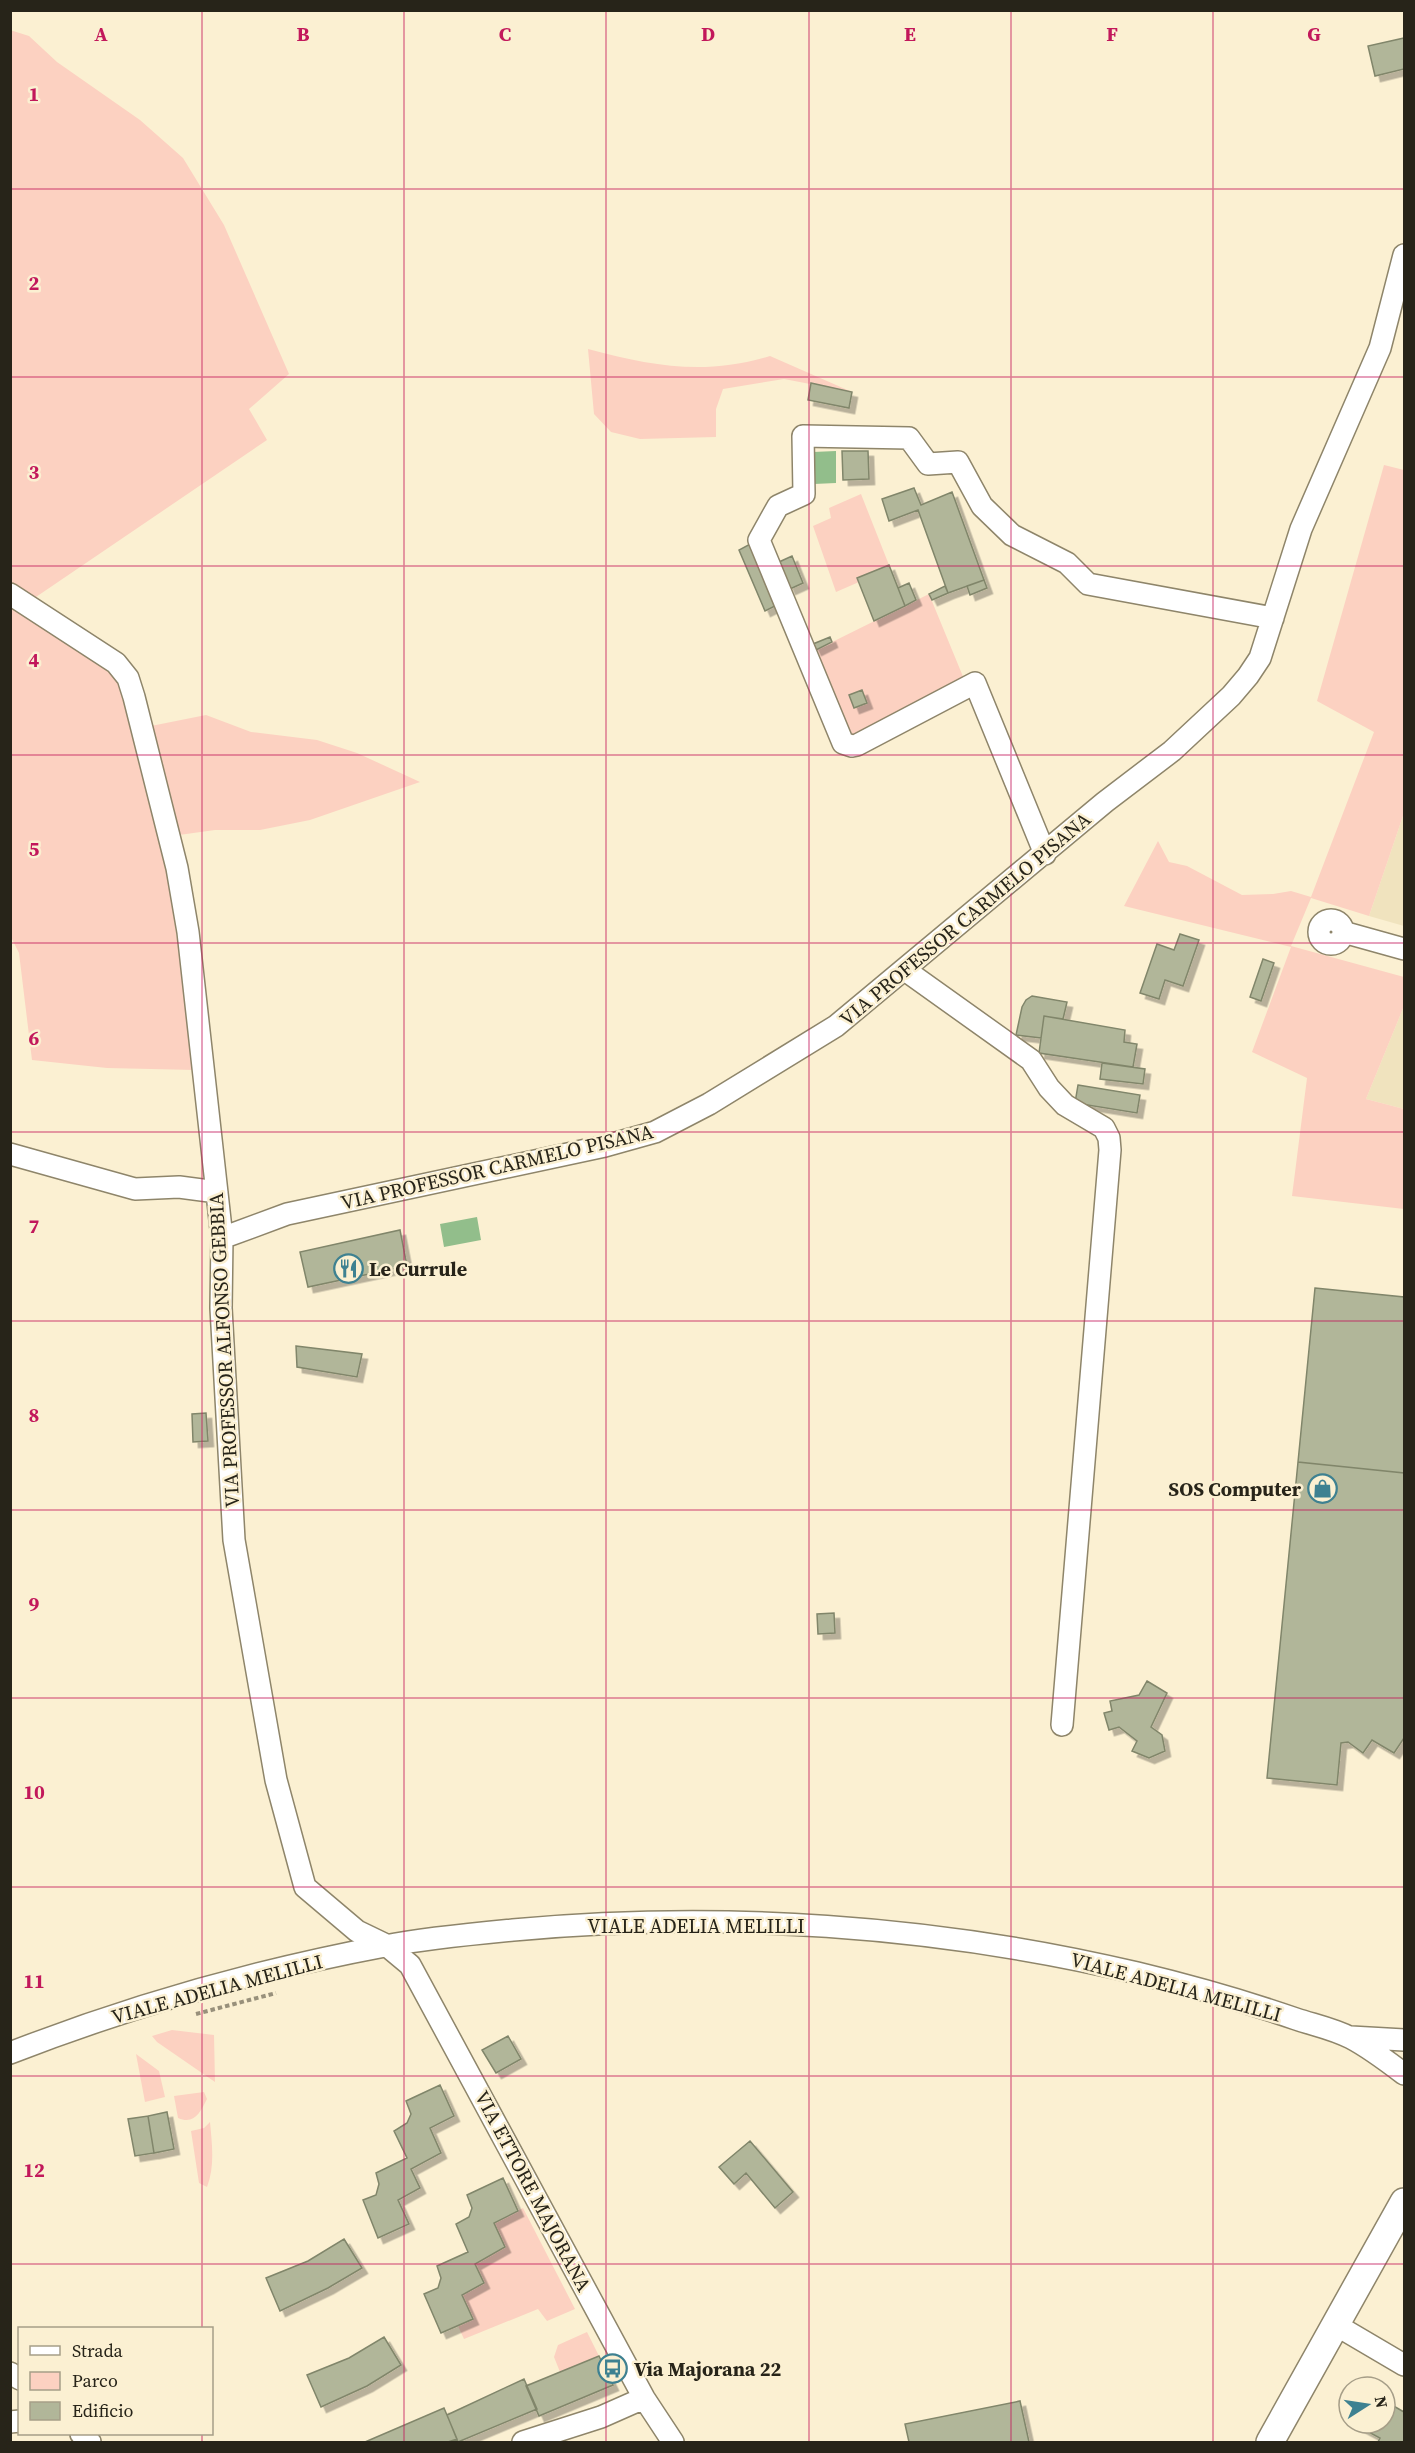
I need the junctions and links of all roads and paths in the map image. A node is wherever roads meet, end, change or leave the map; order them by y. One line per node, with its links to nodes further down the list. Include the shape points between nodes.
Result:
1 (1404, 255): 3 (street, VIA PROFESSOR CARMELO PISANA, via 1380,348 1300,529)
2 (10, 594): 9 (street, VIA PROFESSOR ALFONSO GEBBIA, via 116,663 128,678 135,697 188,932)
3 (1273, 618): 4 (street, VIA PROFESSOR CARMELO PISANA, via 1260,658 1231,696 1172,751); 4 (street, via 1088,584 1067,563 1012,535 982,506 958,462 928,464 909,438 803,436 804,494 778,506 759,540 843,743 856,745 975,683)
4 (1045, 854): 7 (street, VIA PROFESSOR CARMELO PISANA)
5 (1343, 932): 6 (street)
6 (1404, 950)
7 (905, 970): 10 (street, VIA PROFESSOR CARMELO PISANA, via 836,1026 709,1104 655,1132 287,1214); 11 (street, via 1031,1060 1065,1105 1096,1121 1109,1138)
8 (10, 1154): 9 (street, via 135,1189 179,1187)
9 (217, 1192): 10 (street, VIA PROFESSOR ALFONSO GEBBIA)
10 (222, 1238): 12 (street, VIA PROFESSOR ALFONSO GEBBIA, via 221,1308 234,1540 276,1780 305,1887 357,1931)
11 (1062, 1725)
12 (386, 1945): 15 (street, VIALE ADELIA MELILLI, via 651,1921 907,1933 1098,1964 1233,1997); 17 (street, VIALE ADELIA MELILLI, via 143,2007); 22 (street, VIA ETTORE MAJORANA, via 410,1965)
13 (285, 1991): 14 (path)
14 (191, 2016)
15 (1349, 2037): 16 (street); 18 (street)
16 (1404, 2040)
17 (10, 2053)
18 (1404, 2074)
19 (1404, 2202): 20 (main road)
20 (1336, 2325): 21 (street); 25 (main road)
21 (1404, 2365)
22 (644, 2398): 23 (street, via 601,2417); 24 (street, VIA ETTORE MAJORANA)
23 (523, 2442)
24 (673, 2442)
25 (1270, 2442)

